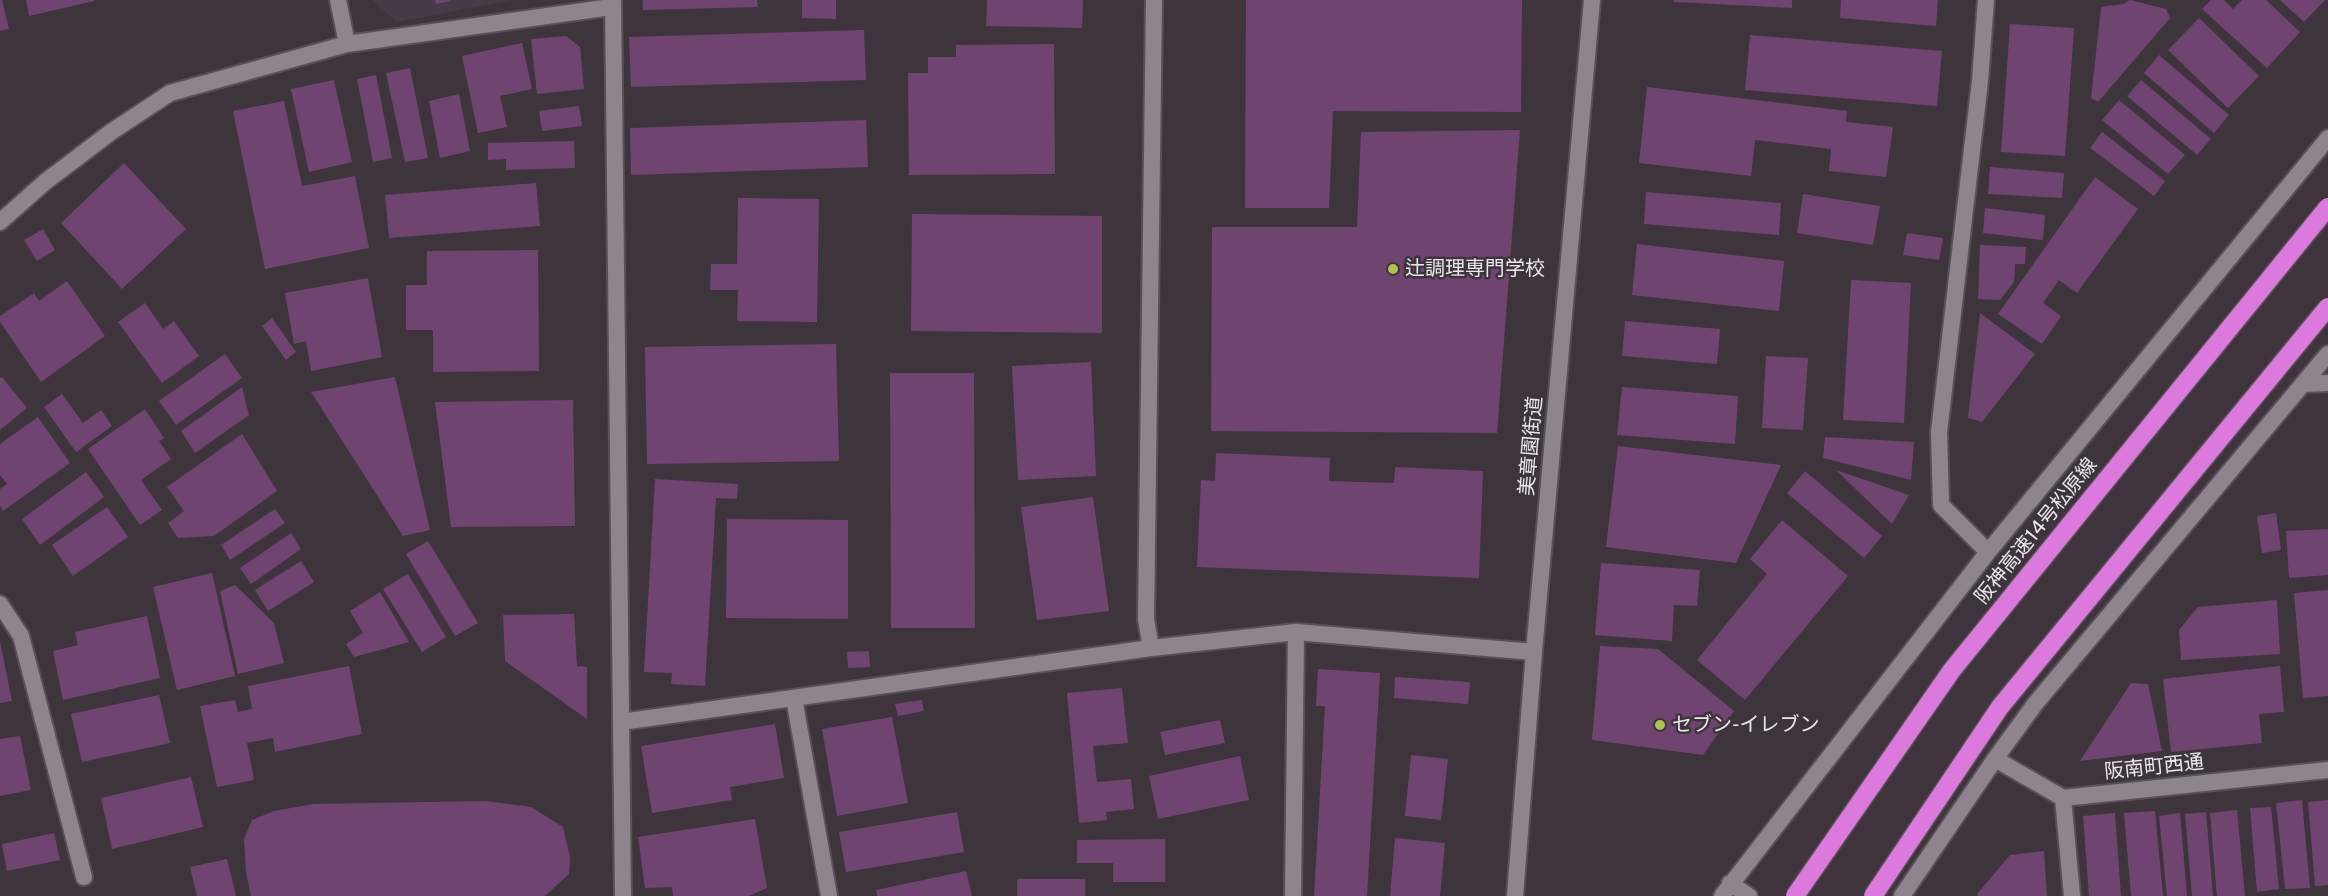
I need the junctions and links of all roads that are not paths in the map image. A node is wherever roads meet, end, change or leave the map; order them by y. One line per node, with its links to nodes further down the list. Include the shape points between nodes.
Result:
1 (338, 0): 6 (street)
2 (1154, 0): 17 (street, via 1146,619)
3 (1592, 0): 18 (street, 美章園街道)
4 (1986, 0): 14 (street, via 1939,432 1941,505)
5 (612, 4): 6 (street); 20 (street)
6 (347, 44): 9 (street, via 170,93 45,182)
7 (2328, 138): 14 (street)
8 (2328, 207): 31 (highway, 阪神高速14号松原線, bridge, via 1952,670)
9 (0, 222)
10 (2328, 307): 32 (highway, bridge, via 2000,707)
11 (2328, 354): 13 (street)
12 (2328, 383): 13 (street)
13 (2303, 384): 21 (street, via 2036,704)
14 (1988, 552): 25 (street)
15 (0, 604): 24 (street, via 21,636)
16 (1296, 632): 17 (street); 18 (street); 28 (street)
17 (1151, 648): 19 (street)
18 (1534, 652): 29 (street, 美章園街道)
19 (794, 698): 20 (street); 27 (street)
20 (621, 722): 26 (street)
21 (1995, 759): 23 (street); 33 (street)
22 (2328, 770): 23 (street, 阪南町西通)
23 (2063, 798): 34 (street)
24 (84, 877)
25 (1726, 890): 30 (street)
26 (623, 896)
27 (829, 896)
28 (1293, 896)
29 (1515, 896)
30 (1749, 896)
31 (1795, 896)
32 (1873, 896)
33 (1902, 896)
34 (2072, 896)

